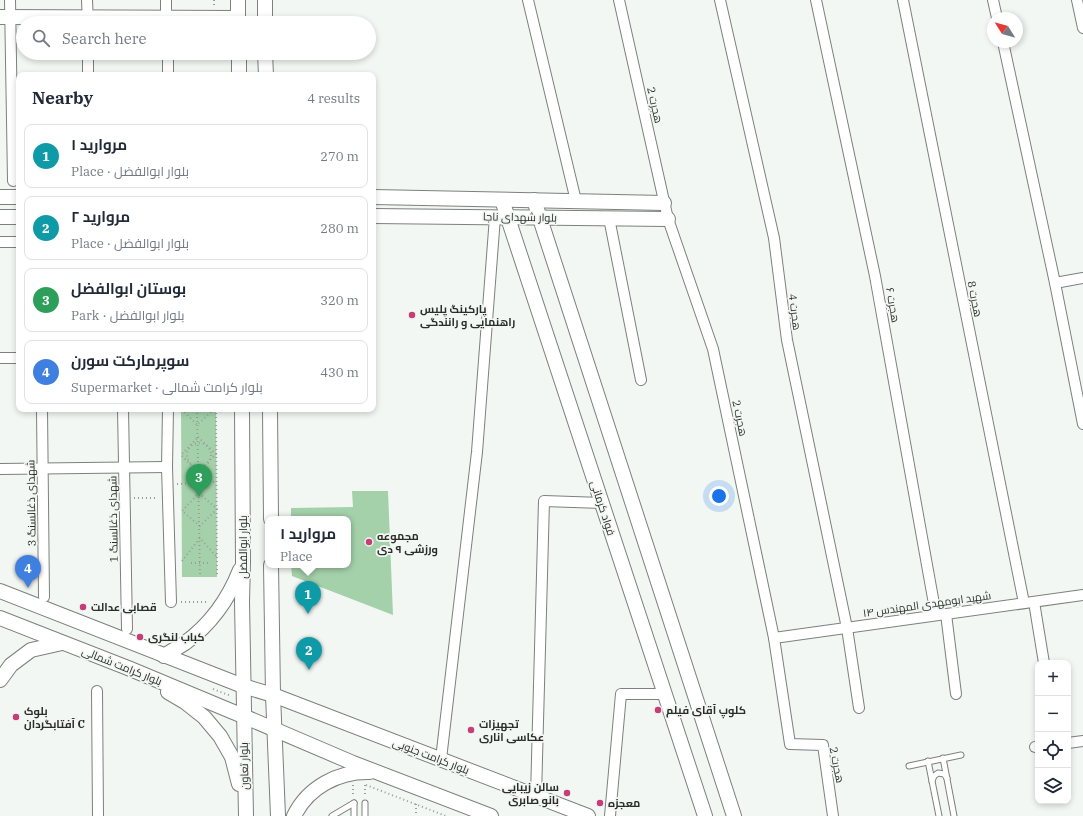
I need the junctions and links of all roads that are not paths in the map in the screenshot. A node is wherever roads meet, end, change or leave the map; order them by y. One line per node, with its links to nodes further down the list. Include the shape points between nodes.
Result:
1 (10, 0): 18 (street)
2 (88, 0): 14 (street)
3 (166, 0): 15 (street)
4 (238, 0): 16 (street)
5 (265, 0): 17 (street)
6 (528, 0): 36 (street)
7 (619, 0): 37 (street, هجرت 2)
8 (720, 0): 73 (street, هجرت 4, via 774,238 787,340)
9 (816, 0): 71 (street, هجرت ۶, via 875,276)
10 (903, 0): 70 (street, هجرت 8)
11 (993, 0): 13 (street)
12 (1077, 0): 20 (street)
13 (996, 12)
14 (88, 16)
15 (166, 16)
16 (238, 16)
17 (265, 16)
18 (5, 17): 19 (street); 30 (street)
19 (16, 17)
20 (1083, 28)
21 (1004, 48): 48 (street)
22 (88, 60): 26 (street)
23 (168, 60): 27 (street)
24 (239, 60): 28 (street)
25 (265, 60): 29 (street)
26 (88, 72)
27 (168, 72)
28 (239, 72)
29 (266, 72)
30 (13, 181)
31 (0, 197): 32 (street)
32 (16, 197)
33 (376, 197): 34 (street, بلوار شهدای ناجا)
34 (502, 200): 35 (street, بلوار شهدای ناجا); 41 (street, فواد کرمانی)
35 (534, 200): 36 (street, بلوار شهدای ناجا); 42 (street)
36 (576, 201): 37 (street, بلوار شهدای ناجا)
37 (664, 202): 44 (street, هجرت 2)
38 (376, 216): 41 (street, بلوار شهدای ناجا)
39 (0, 217): 40 (street)
40 (16, 217)
41 (501, 217): 42 (street, بلوار شهدای ناجا); 62 (street, فواد کرمانی); 93 (street, via 477,452)
42 (540, 218): 43 (street, بلوار شهدای ناجا); 112 (street)
43 (609, 218): 44 (street, بلوار شهدای ناجا); 51 (street)
44 (668, 219): 75 (street, هجرت 2, via 713,349)
45 (0, 242): 46 (street)
46 (16, 242)
47 (1083, 278): 48 (street)
48 (1055, 283): 57 (street)
49 (0, 358): 50 (street)
50 (16, 358)
51 (641, 380)
52 (42, 412): 61 (street, شهدای ذغالسنگ 3)
53 (123, 412): 58 (street, شهدای ذغالسنگ 1)
54 (168, 412): 59 (street)
55 (242, 412): 64 (street, بلوار ابوالفضل)
56 (270, 412): 63 (street)
57 (1083, 424)
58 (124, 467): 59 (street); 61 (street); 74 (street, شهدای ذغالسنگ 1)
59 (167, 467): 69 (street)
60 (0, 469): 61 (street)
61 (43, 469): 68 (street, شهدای ذغالسنگ 3)
62 (602, 503): 83 (street, فواد کرمانی); 99 (street, via 544,501)
63 (271, 516)
64 (243, 562): 77 (street, via 224,602 205,626); 81 (street, بلوار ابوالفضل)
65 (272, 568): 85 (street)
66 (0, 591): 77 (street)
67 (1083, 595): 70 (street, شهید ابومهدی المهندس ۱۴)
68 (44, 597)
69 (171, 602)
70 (1029, 602): 71 (street, شهید ابومهدی المهندس ۱۴); 78 (street, هجرت 8)
71 (941, 615): 73 (street, شهید ابومهدی المهندس ۱۴); 84 (street, هجرت ۶)
72 (0, 618): 76 (street, بلوار کرامت شمالی)
73 (847, 628): 75 (street, شهید ابومهدی المهندس ۱۴); 86 (street, هجرت 4)
74 (127, 629)
75 (774, 638): 113 (street, هجرت 2, via 790,744 823,745)
76 (62, 643): 79 (street, بلوار کرامت شمالی); 80 (street, via 31,650 11,665)
77 (164, 656): 81 (street)
78 (1043, 660)
79 (128, 668): 87 (street, بلوار کرامت شمالی); 101 (street, via 185,702 204,717 220,736 232,757)
80 (0, 680)
81 (243, 686): 85 (street, بلوار کرامت جنوبی); 87 (street, بلوار ابوالفضل)
82 (98, 691): 102 (street)
83 (665, 694): 110 (street, via 621,694); 111 (street, فواد کرمانی)
84 (956, 694)
85 (273, 695): 88 (street); 93 (street, بلوار کرامت جنوبی)
86 (859, 708)
87 (243, 716): 88 (street, بلوار کرامت شمالی); 101 (street, بلوار تعاون)
88 (274, 730): 96 (street); 103 (street)
89 (1083, 741): 90 (street)
90 (1071, 743)
91 (961, 755): 92 (lane)
92 (943, 758): 94 (lane); 97 (lane)
93 (440, 759): 99 (street, بلوار کرامت جنوبی)
94 (928, 762): 95 (lane); 98 (lane)
95 (909, 766)
96 (378, 772): 104 (street, via 344,775 324,783 308,796); 108 (street)
97 (947, 779): 98 (lane, via 944,774 938,773); 115 (lane)
98 (932, 781): 114 (lane)
99 (536, 796): 109 (street, بلوار کرامت جنوبی)
100 (365, 803): 107 (lane)
101 (246, 813)
102 (98, 816)
103 (278, 816)
104 (294, 816)
105 (332, 816): 106 (lane, via 354,803)
106 (354, 816)
107 (365, 816)
108 (491, 816)
109 (588, 816)
110 (610, 816)
111 (705, 816)
112 (734, 816)
113 (833, 816)
114 (939, 816)
115 (954, 816)

